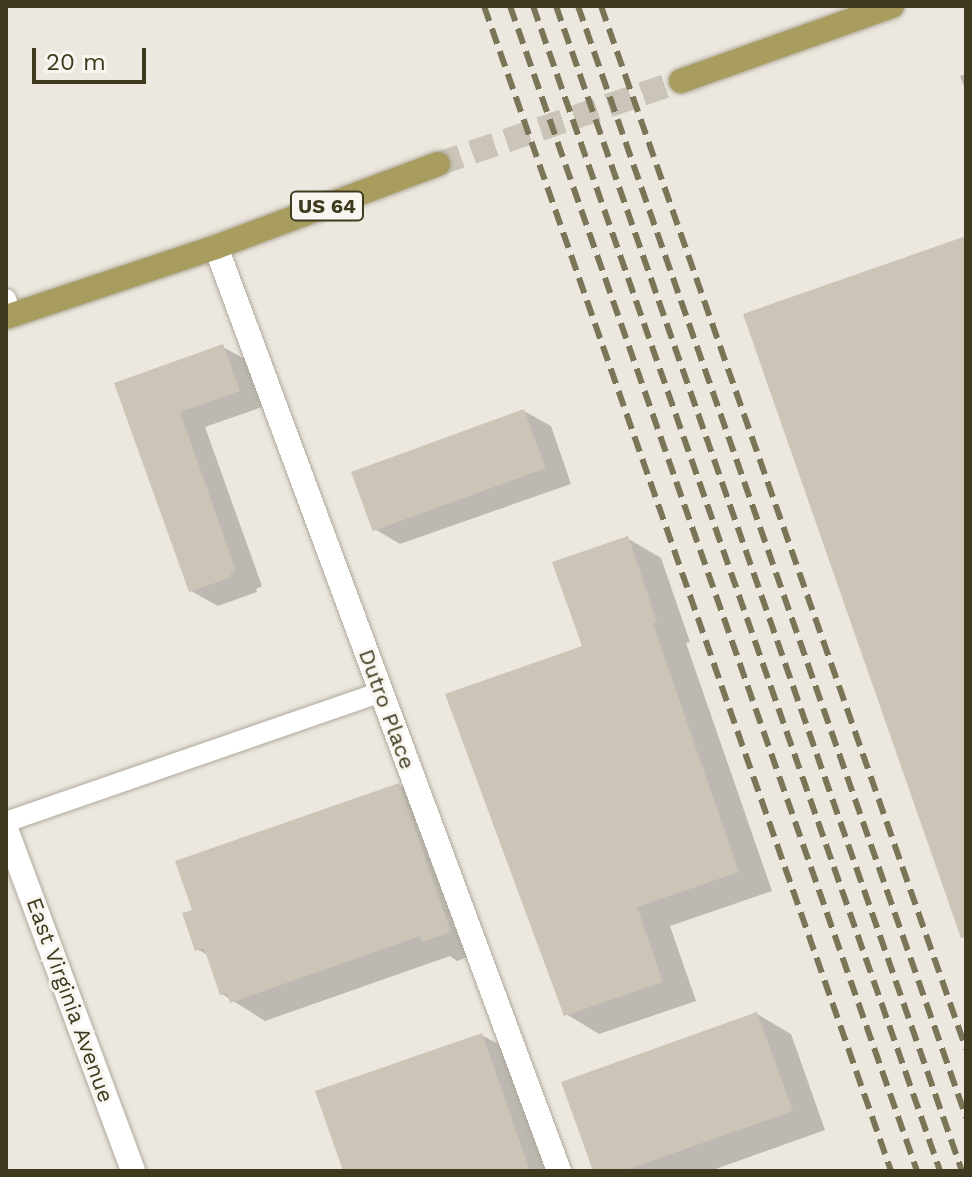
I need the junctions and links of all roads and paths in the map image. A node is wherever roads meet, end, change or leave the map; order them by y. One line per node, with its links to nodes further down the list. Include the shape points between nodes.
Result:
1 (892, 6): 2 (main road)
2 (681, 81)
3 (438, 164): 4 (main road, US 64)
4 (216, 247): 5 (main road, US 64); 6 (street, Dutro Place)
5 (8, 310)
6 (381, 692): 7 (lane); 10 (street, Dutro Place)
7 (6, 822)
8 (6, 829): 9 (street, East Virginia Avenue)
9 (133, 1171)
10 (559, 1171)

